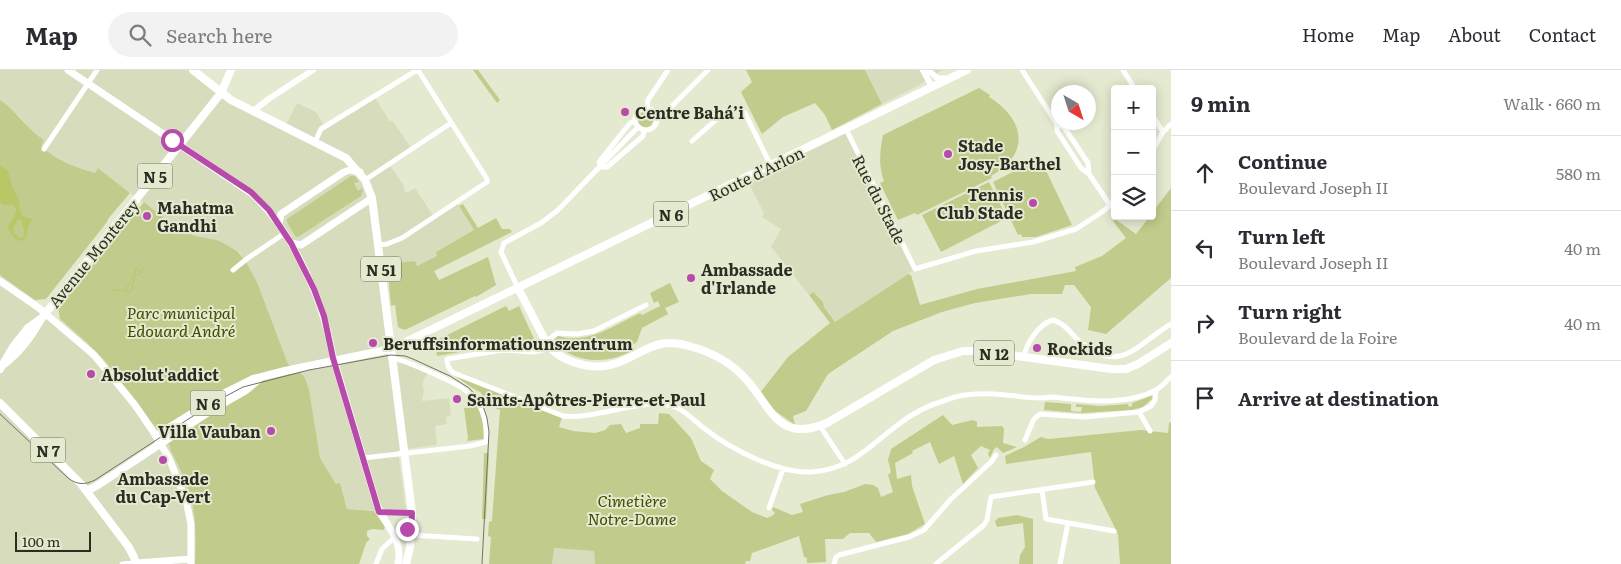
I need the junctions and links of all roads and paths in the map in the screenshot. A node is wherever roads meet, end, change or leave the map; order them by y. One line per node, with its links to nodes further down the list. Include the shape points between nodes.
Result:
1 (68, 70): 15 (main road)
2 (97, 70): 15 (street)
3 (193, 70): 18 (main road, N 51)
4 (232, 70): 18 (main road, N 5)
5 (313, 70): 20 (street)
6 (417, 70): 24 (street); 30 (street, via 321,129)
7 (668, 70): 19 (street, via 648,100)
8 (924, 70): 17 (street)
9 (928, 70): 14 (street, via 937,78)
10 (967, 70): 14 (main road, Route d'Arlon / N 6)
11 (1022, 70): 38 (street, via 1058,124 1064,127 1088,163 1089,174)
12 (1123, 70): 16 (street)
13 (703, 71): 21 (street, via 664,114)
14 (949, 79): 17 (main road, Route d'Arlon / N 6)
15 (88, 83): 31 (main road); 33 (street)
16 (1132, 85)
17 (932, 87): 27 (main road, Route d'Arlon / N 6)
18 (221, 93): 20 (main road, N 51); 31 (main road, Avenue Monterey / N 5)
19 (647, 108): 21 (street); 22 (street, via 639,111)
20 (253, 111): 30 (main road, N 51)
21 (656, 117): 26 (street, via 652,128)
22 (635, 121): 26 (street); 35 (street, via 630,122 599,162)
23 (1156, 121): 28 (street)
24 (451, 123): 36 (street); 43 (street, via 487,182 402,238)
25 (1171, 124): 28 (street)
26 (641, 128): 35 (street); 35 (street, via 644,136 607,168)
27 (846, 129): 34 (main road, Route d'Arlon / N 6); 39 (street, Rue du Stade, via 915,269 976,250 1049,238 1076,229)
28 (1163, 132): 32 (street)
29 (692, 141): 34 (street, via 728,109 738,109 744,113)
30 (315, 142): 36 (main road, N 51, via 346,158)
31 (180, 144): 40 (main road, via 251,192); 48 (main road, Avenue Monterey / N 5)
32 (1156, 144)
33 (44, 149)
34 (771, 166): 46 (main road, Route d'Arlon / N 6)
35 (600, 167): 46 (street, via 558,210 502,245 501,252)
36 (363, 176): 37 (main road, N 51); 40 (main road, via 350,170 344,172 281,214)
37 (372, 198): 42 (main road, via 301,245); 43 (main road, N 51)
38 (1111, 202)
39 (1111, 204)
40 (279, 224): 41 (main road)
41 (285, 233): 42 (main road); 44 (street)
42 (291, 243): 55 (main road, via 324,316)
43 (378, 245): 52 (main road, N 51)
44 (233, 270)
45 (0, 281): 48 (main road)
46 (518, 288): 51 (main road, N 12); 52 (main road, N 6)
47 (646, 305): 51 (street, via 594,331 557,333)
48 (43, 316): 56 (main road, Avenue Monterey / N 5, via 28,328); 64 (main road, via 89,351)
49 (1171, 324): 53 (street, via 1129,353 1109,357 1087,347 1066,327 1053,320 1042,325 1026,346)
50 (1171, 343): 53 (main road, N 12, via 1126,369 1110,370)
51 (547, 344): 62 (main road, N 12, via 563,358 590,366 609,365 664,343 701,350 734,368 781,423 804,429); 71 (street, via 534,352 503,350 447,359 454,373 563,416 650,405 675,407 720,441)
52 (391, 349): 54 (main road, N 51); 55 (main road, N 6)
53 (1024, 357): 62 (main road, N 12, via 963,350 950,354 934,360)
54 (391, 358): 67 (main road, N 51); 67 (street, via 462,387 477,401 486,425 486,442)
55 (334, 361): 57 (main road, N 6); 69 (main road)
56 (2, 367)
57 (264, 376): 64 (main road, N 6, via 227,392); 66 (main road, N 6)
58 (1171, 377): 59 (street)
59 (1156, 390): 61 (street, via 1155,400); 70 (street, via 1135,398 1101,402 1004,394 948,398 915,413)
60 (0, 403): 74 (main road, N 7)
61 (1139, 412): 63 (street); 65 (street, via 1084,417 1040,414 1034,419)
62 (824, 424): 70 (street)
63 (1150, 431)
64 (156, 436): 66 (main road)
65 (1025, 440)
66 (161, 444): 74 (main road, N 6); 83 (main road, via 186,500 191,524)
67 (407, 454): 69 (street); 77 (main road, N 51)
68 (996, 455): 89 (street, via 924,530 839,555)
69 (363, 458): 76 (main road)
70 (845, 464): 71 (street, via 812,472)
71 (783, 469): 75 (street)
72 (1093, 482): 73 (street)
73 (1042, 490): 78 (street, via 1046,519); 90 (street, via 991,497 984,525)
74 (87, 491): 85 (main road, N 7, via 128,546)
75 (769, 508)
76 (379, 512): 77 (street); 81 (main road)
77 (412, 513): 80 (main road, N 51)
78 (1068, 523): 79 (street); 91 (street)
79 (1114, 531)
80 (411, 536): 81 (main road, via 403,542); 81 (main road, via 407,529 401,529); 82 (street); 88 (main road, N 51)
81 (397, 538): 86 (street, via 382,549); 87 (main road)
82 (477, 539)
83 (191, 562): 85 (main road)
84 (122, 564): 85 (street)
85 (136, 564)
86 (376, 564)
87 (398, 564)
88 (406, 564)
89 (834, 564)
90 (936, 564)
91 (1060, 564)

